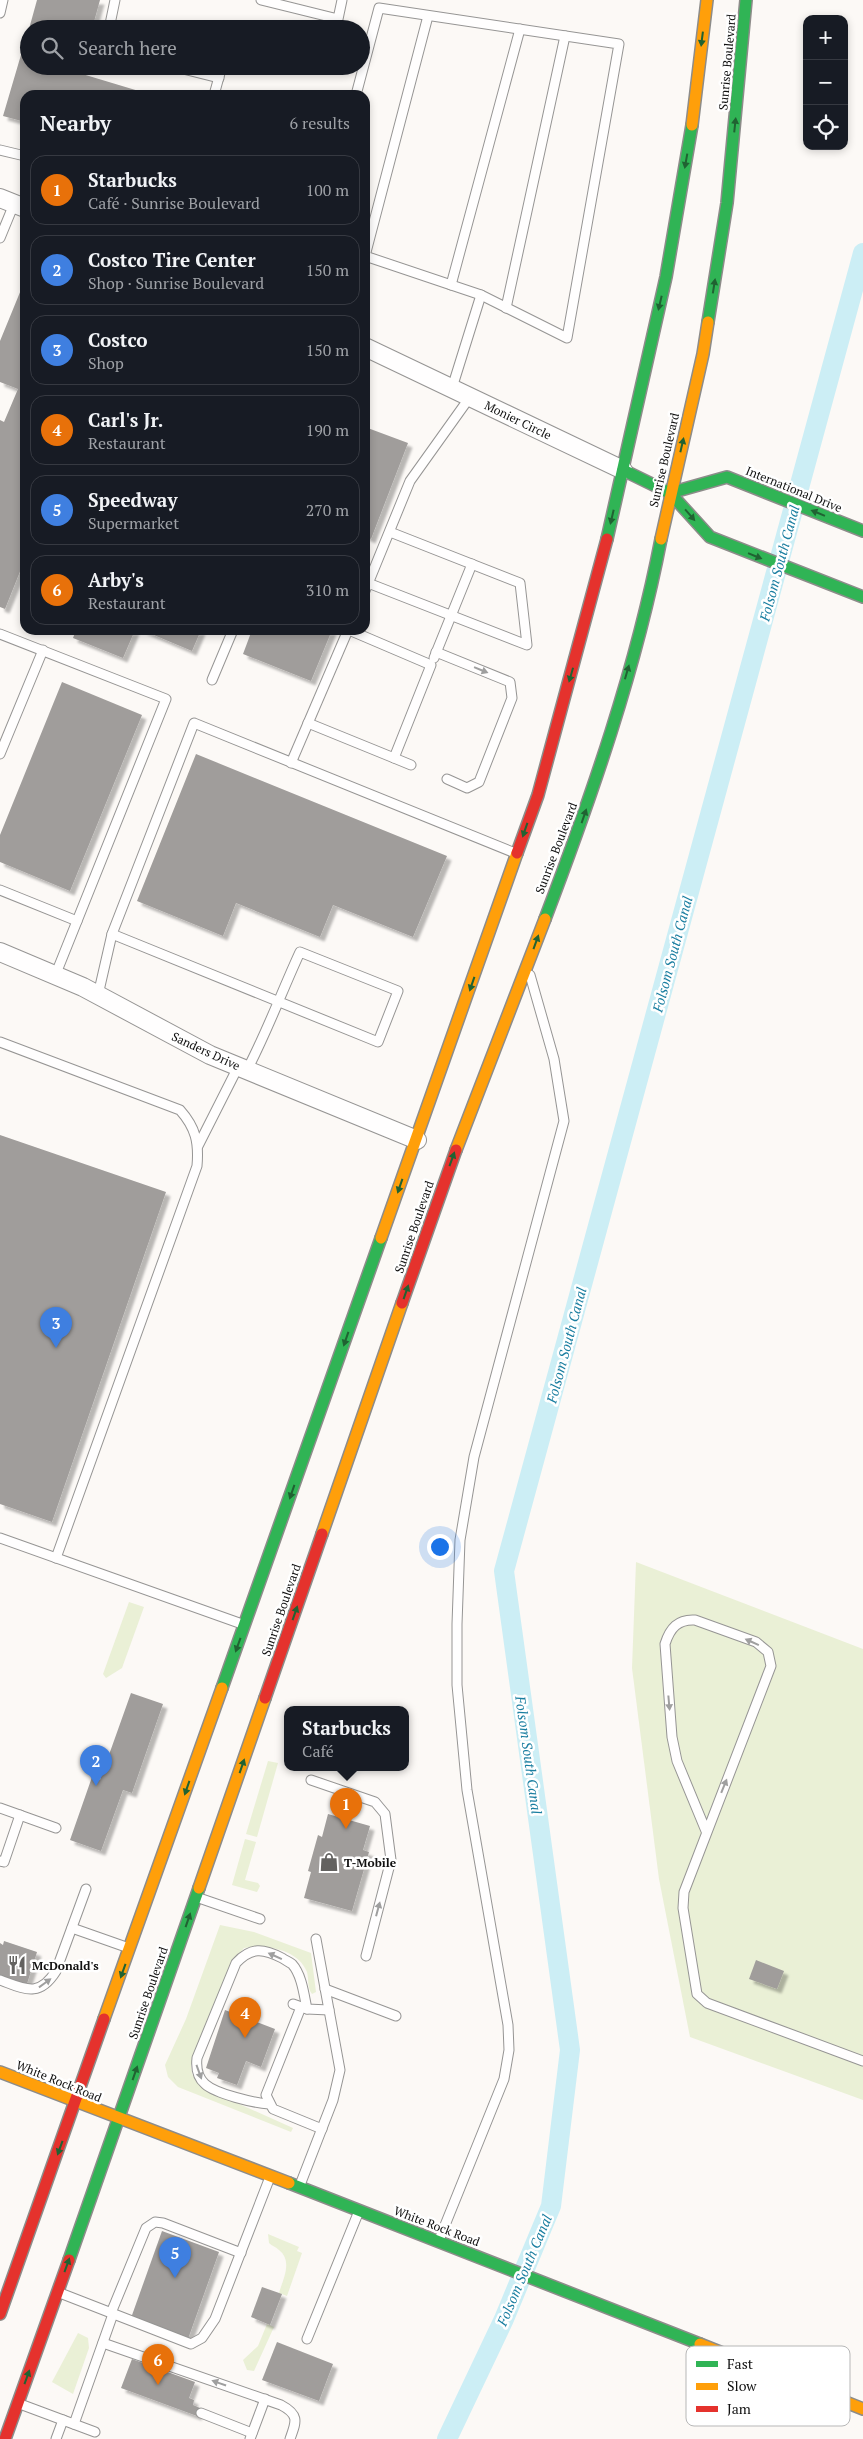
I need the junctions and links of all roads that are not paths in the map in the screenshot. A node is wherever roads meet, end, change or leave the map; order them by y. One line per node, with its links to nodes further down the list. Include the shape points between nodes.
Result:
1 (3, 0): 7 (lane)
2 (114, 0): 9 (lane)
3 (261, 0): 4 (lane, via 338,19)
4 (342, 0)
5 (707, 0): 31 (main road, one-way to 31, via 691,131 666,277)
6 (746, 0): 32 (main road, Sunrise Boulevard, one-way to 6, via 703,354 727,204)
7 (0, 13)
8 (428, 16): 10 (lane); 12 (lane, via 379,8); 22 (lane)
9 (111, 20)
10 (520, 29): 11 (lane); 25 (lane)
11 (565, 36): 27 (lane); 27 (lane, via 619,44 567,338)
12 (370, 42)
13 (207, 75): 16 (lane)
14 (220, 75): 16 (lane)
15 (361, 75): 18 (lane)
16 (219, 78): 17 (lane)
17 (215, 90)
18 (357, 90)
19 (0, 150): 20 (lane)
20 (20, 155)
21 (13, 203): 23 (lane)
22 (370, 237)
23 (0, 238)
24 (370, 258): 25 (lane)
25 (451, 286): 26 (lane)
26 (481, 296): 27 (lane); 29 (lane)
27 (506, 308)
28 (370, 349): 29 (street, Monier Circle)
29 (452, 388): 30 (street, Monier Circle)
30 (470, 397): 31 (street, Monier Circle); 34 (lane, via 410,481)
31 (623, 470): 32 (main road, Monier Circle); 54 (main road, one-way to 54, via 598,579 538,794)
32 (670, 492): 33 (main road, International Drive, one-way to 32, via 727,477); 38 (main road, one-way to 38, via 710,537); 59 (main road, Sunrise Boulevard, one-way to 32, via 585,814 616,712 651,590)
33 (863, 531)
34 (390, 532): 35 (lane); 36 (lane)
35 (472, 564): 39 (lane); 39 (lane, via 520,583 527,645)
36 (370, 580)
37 (370, 588): 39 (lane)
38 (863, 597)
39 (450, 616): 45 (lane)
40 (0, 634): 44 (lane)
41 (231, 635): 47 (lane)
42 (346, 635): 48 (lane)
43 (360, 635): 46 (lane)
44 (42, 650): 49 (lane); 56 (lane, via 166,699)
45 (436, 652): 46 (lane); 53 (lane, one-way to 53, via 510,682 512,698 479,782 467,788)
46 (431, 665): 50 (lane)
47 (212, 680)
48 (308, 723): 50 (lane); 51 (lane)
49 (0, 754)
50 (394, 758): 52 (lane)
51 (291, 762): 54 (lane); 57 (lane, via 194,723)
52 (411, 765)
53 (447, 779)
54 (517, 854): 65 (main road, one-way to 65)
55 (0, 890): 56 (lane)
56 (77, 921): 60 (lane)
57 (112, 934): 61 (lane); 62 (lane)
58 (0, 952): 60 (street, Sanders Drive)
59 (527, 965): 68 (main road, Sunrise Boulevard, one-way to 59); 99 (lane, via 554,1059 564,1120 474,1457 460,1540 457,1624 457,1685 467,1790 508,2025 509,2050 504,2079)
60 (55, 976): 61 (street, Sanders Drive)
61 (98, 995): 64 (street, Sanders Drive, via 210,1055)
62 (278, 1002): 62 (lane, via 378,1042 398,991 300,952); 64 (lane)
63 (0, 1042): 66 (lane, via 180,1110 190,1121)
64 (242, 1068): 65 (street, Sanders Drive); 66 (lane)
65 (420, 1144): 71 (main road, one-way to 71)
66 (198, 1146): 70 (lane, via 197,1166)
67 (418, 1220): 68 (main road)
68 (419, 1255): 79 (main road, Sunrise Boulevard, one-way to 68)
69 (0, 1538): 70 (lane)
70 (56, 1558): 71 (lane)
71 (245, 1625): 83 (main road, one-way to 83)
72 (311, 1780): 84 (lane, one-way to 72, via 391,1860 385,1814 375,1802)
73 (0, 1808): 74 (lane)
74 (20, 1815): 75 (lane); 77 (lane, via 4,1862)
75 (56, 1828)
76 (706, 1831): 76 (lane, one-way to 76, via 770,1673 770,1658 756,1642 695,1620 685,1620 671,1630 665,1644 672,1737 677,1761); 90 (lane, via 683,1900 697,1994 707,2003)
77 (0, 1860)
78 (86, 1889): 81 (lane)
79 (196, 1897): 80 (lane); 94 (main road, Sunrise Boulevard, one-way to 79)
80 (260, 1919)
81 (72, 1928): 83 (lane); 85 (lane, one-way to 81, via 29,1990 50,1981)
82 (316, 1939): 86 (lane)
83 (130, 1948): 92 (main road, one-way to 92)
84 (366, 1956)
85 (0, 1980)
86 (325, 1989): 88 (lane); 89 (lane)
87 (300, 2006): 88 (lane); 93 (lane, via 268,2088); 93 (lane, one-way to 93, via 300,1979 292,1964 274,1954 257,1950 244,1954 236,1963 197,2058 196,2067 205,2085 251,2103)
88 (329, 2010): 95 (lane, via 340,2070)
89 (396, 2016)
90 (863, 2061)
91 (0, 2072): 92 (main road, White Rock Road)
92 (76, 2102): 94 (main road, White Rock Road); 102 (main road, one-way to 102, via 12,2267)
93 (269, 2104): 95 (lane, via 273,2109)
94 (119, 2119): 96 (main road, White Rock Road); 101 (main road, Sunrise Boulevard, one-way to 94)
95 (322, 2129): 97 (lane)
96 (270, 2177): 97 (main road, White Rock Road); 100 (lane)
97 (299, 2188): 98 (main road, White Rock Road)
98 (360, 2210): 99 (main road, White Rock Road); 104 (lane)
99 (439, 2241): 106 (main road, White Rock Road)
100 (240, 2253): 103 (lane, via 210,2329 191,2344); 103 (lane, via 155,2222 146,2228)
101 (57, 2292): 103 (lane); 108 (main road, Sunrise Boulevard, one-way to 101)
102 (0, 2314)
103 (112, 2314): 105 (lane)
104 (307, 2339)
105 (103, 2343): 107 (lane, one-way to 105); 113 (lane)
106 (705, 2346)
107 (265, 2399): 115 (lane); 118 (lane, via 292,2410 295,2424)
108 (17, 2403): 112 (lane); 116 (main road, Sunrise Boulevard)
109 (850, 2404): 110 (main road, White Rock Road)
110 (863, 2409)
111 (201, 2413): 115 (lane)
112 (63, 2420): 113 (lane); 117 (lane)
113 (74, 2424): 114 (lane)
114 (95, 2432)
115 (251, 2436)
116 (5, 2439)
117 (56, 2439)
118 (290, 2439)

